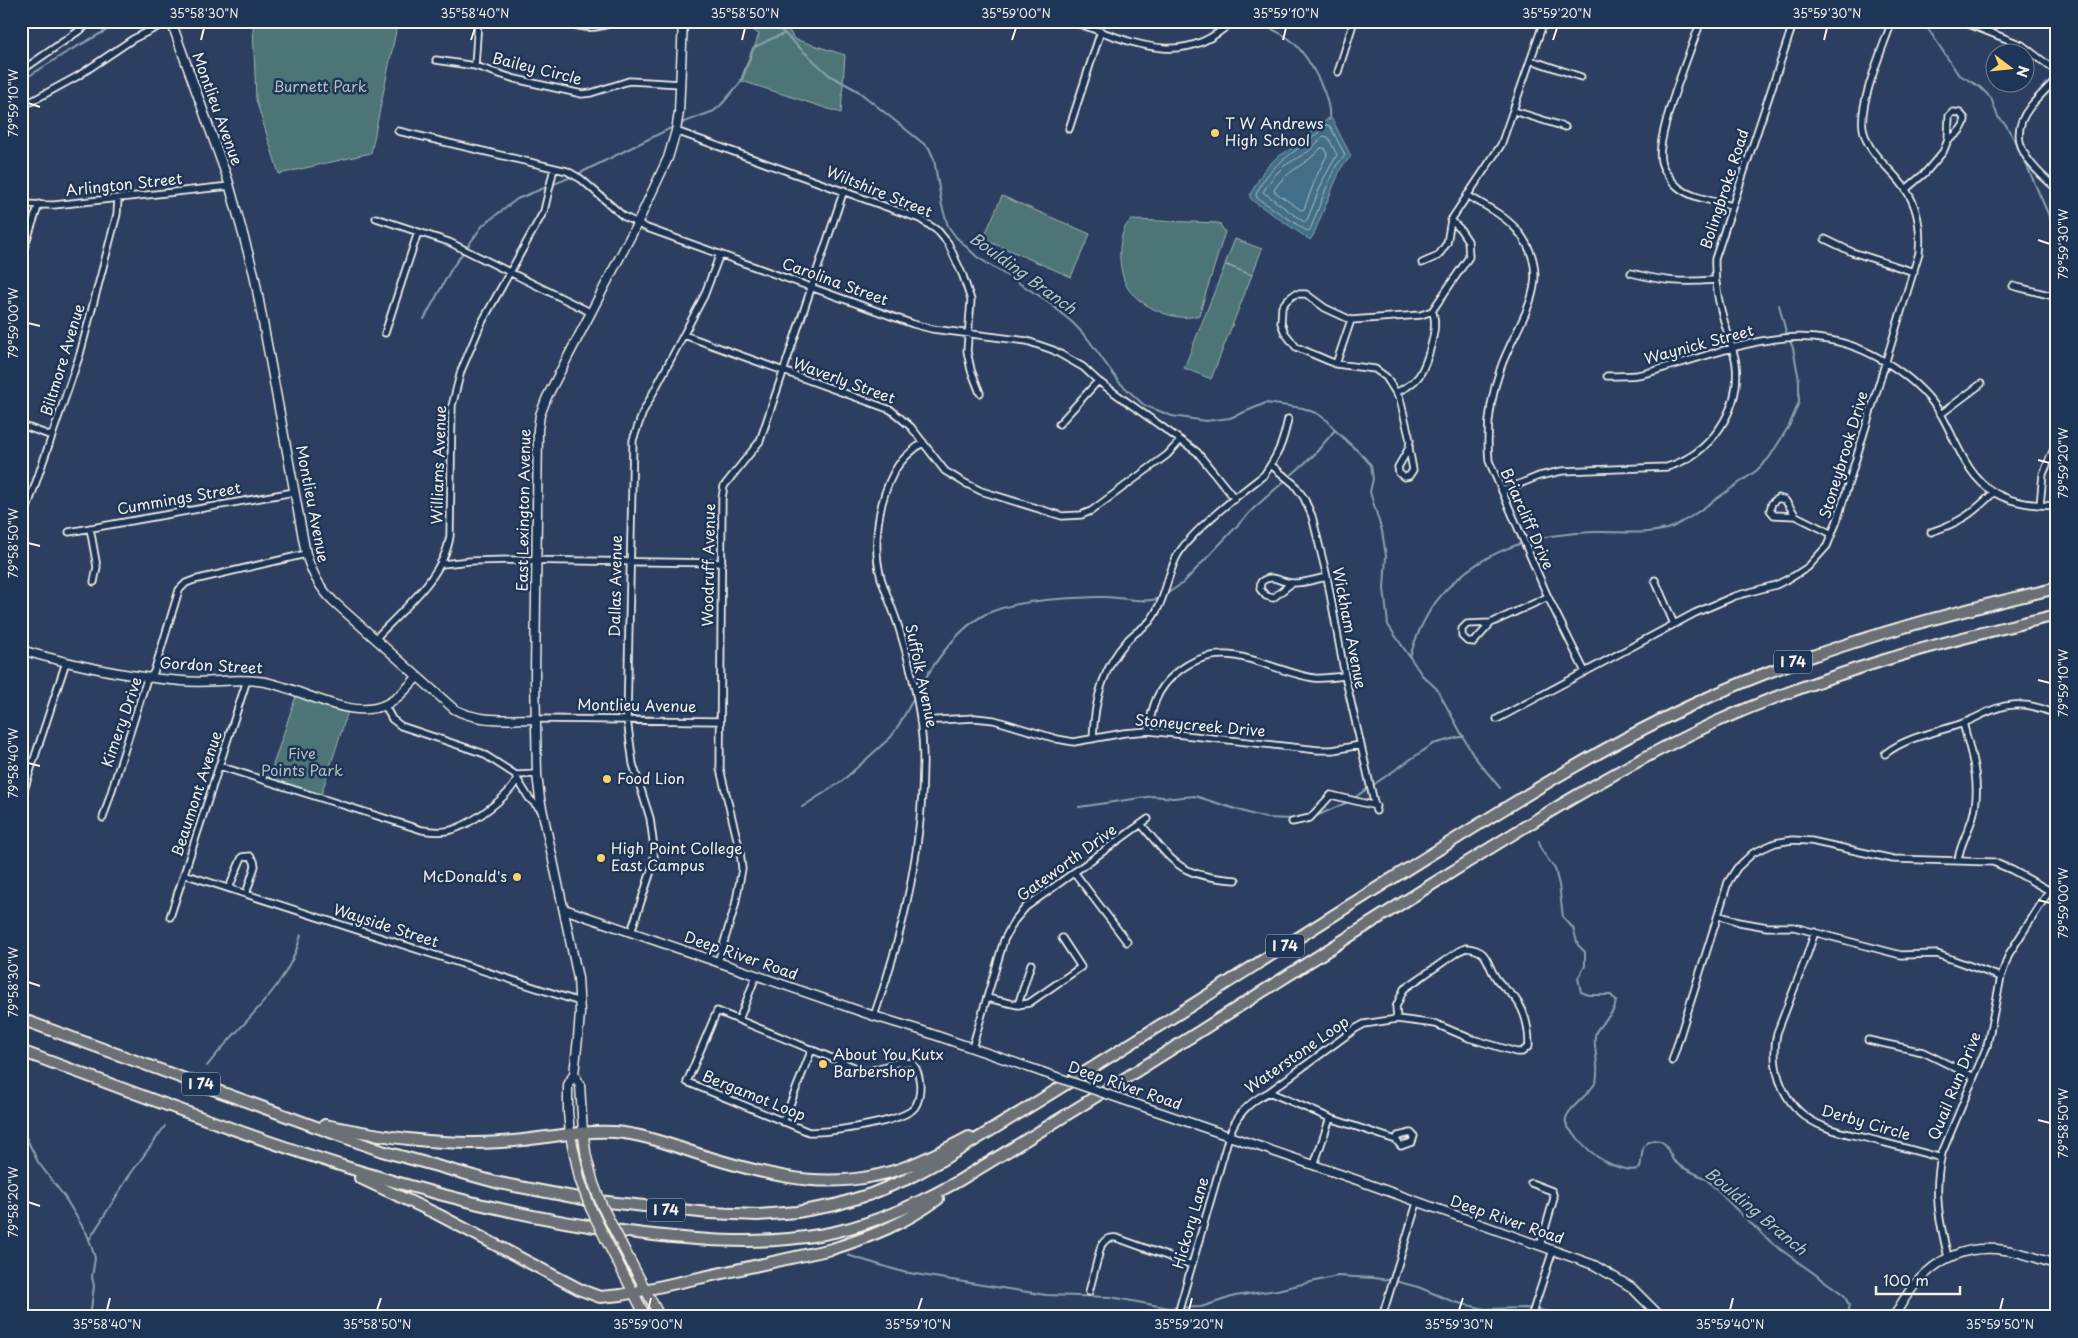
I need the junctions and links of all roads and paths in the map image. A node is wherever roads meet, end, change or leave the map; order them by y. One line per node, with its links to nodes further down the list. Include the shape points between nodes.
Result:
1 (74, 21): 17 (street)
2 (93, 21): 17 (street)
3 (170, 21): 28 (street, via 132,39 78,76); 36 (street, Montlieu Avenue)
4 (478, 21): 21 (street, Bailey Circle)
5 (562, 21): 6 (street, via 591,29)
6 (618, 21)
7 (651, 21): 16 (street)
8 (1070, 21): 18 (street)
9 (1232, 21): 18 (street, via 1209,39 1172,50 1144,46)
10 (1354, 21): 23 (street)
11 (1544, 21): 20 (street)
12 (1701, 21): 44 (street, via 1668,117 1660,147 1660,161 1671,179 1686,192)
13 (1794, 21): 44 (street, Bolingbroke Road)
14 (1892, 21): 37 (street, Stoneybrook Drive, via 1865,101 1863,129 1868,144)
15 (1961, 21): 24 (street, via 2022,45)
16 (683, 23): 27 (street, East Lexington Avenue)
17 (81, 30): 22 (street)
18 (1101, 30): 31 (street)
19 (436, 60): 21 (street, Bailey Circle)
20 (1531, 60): 25 (street); 29 (street)
21 (475, 66): 27 (street, Bailey Circle, via 582,94 629,81)
22 (21, 71)
23 (1338, 72)
24 (2057, 72)
25 (1581, 77)
26 (2057, 78): 38 (street, via 2025,114 2020,131 2027,161)
27 (681, 84): 33 (street, East Lexington Avenue)
28 (21, 108)
29 (1514, 111): 30 (street); 40 (street, via 1494,158)
30 (1565, 127)
31 (1070, 129)
32 (398, 131): 35 (street, Carolina Street)
33 (676, 131): 39 (street, Wiltshire Street); 47 (street, East Lexington Avenue, via 668,158)
34 (1948, 140): 34 (street, via 1949,116 1953,112 1960,113 1965,124); 37 (street, via 1936,161)
35 (554, 168): 47 (street, Carolina Street, via 581,179 610,207); 53 (street, Williams Avenue, via 544,211)
36 (230, 186): 41 (street, Arlington Street); 86 (street, Montlieu Avenue, via 256,283)
37 (1906, 189): 54 (street, Stoneybrook Drive, via 1918,218 1920,236)
38 (2057, 189)
39 (844, 190): 58 (street, Woodruff Avenue); 64 (street, Wiltshire Street, via 920,219 938,231 948,243 971,300)
40 (1467, 195): 46 (street); 85 (street, Briarcliff Drive, via 1516,229 1529,248 1535,270 1532,300 1501,367 1488,415 1489,461)
41 (118, 199): 43 (street, Arlington Street); 79 (street, Biltmore Avenue, via 117,214 80,354)
42 (21, 204): 43 (street, Arlington Street)
43 (39, 204): 51 (street)
44 (1732, 206): 56 (street, Bolingbroke Road, via 1715,259)
45 (376, 218): 48 (street)
46 (1451, 220): 52 (street, via 1446,243 1438,256); 60 (street, via 1468,241 1470,257)
47 (637, 224): 50 (street, Carolina Street); 61 (street, East Lexington Avenue)
48 (418, 232): 53 (street, via 449,242); 63 (street)
49 (1825, 239): 54 (street, via 1852,252)
50 (720, 254): 58 (street, Carolina Street); 65 (street, Dallas Avenue)
51 (21, 257)
52 (1422, 263)
53 (510, 272): 61 (street); 101 (street, Williams Avenue, via 481,324 461,371 452,406 450,536)
54 (1914, 272): 67 (street, Stoneybrook Drive)
55 (1631, 273): 56 (street, via 1685,283)
56 (1714, 280): 66 (street, Bolingbroke Road)
57 (2013, 286): 59 (street)
58 (812, 287): 64 (street, Carolina Street, via 913,324); 69 (street, Woodruff Avenue)
59 (2057, 297)
60 (1432, 311): 62 (street, via 1421,315); 73 (street, via 1435,328 1424,366 1412,384)
61 (590, 312): 98 (street, East Lexington Avenue, via 540,415)
62 (1351, 320): 68 (street); 68 (street, via 1324,308 1306,294 1295,294 1282,307 1281,323 1296,347)
63 (384, 333)
64 (968, 333): 71 (street, Carolina Street, via 1027,341 1053,350 1083,367); 74 (street, Wiltshire Street, via 967,351)
65 (684, 335): 69 (street, Waverly Street); 99 (street, Dallas Avenue, via 634,432)
66 (1732, 348): 67 (street, Waynick Street, via 1802,337 1830,340); 70 (street, Waynick Street, via 1639,375); 85 (street, Bolingbroke Road, via 1736,382 1729,410 1721,427 1691,457 1676,465 1657,469 1562,471 1539,476)
67 (1886, 362): 75 (street, Waynick Street, via 1911,380); 96 (street, Stoneybrook Drive)
68 (1336, 364): 73 (street, via 1375,369)
69 (783, 372): 81 (street, Waverly Street, via 891,410); 100 (street, Woodruff Avenue, via 760,441 724,486)
70 (1607, 376)
71 (1098, 381): 77 (street); 80 (street, Carolina Street)
72 (1981, 384): 75 (street)
73 (1397, 392): 83 (street)
74 (980, 393)
75 (1941, 414): 87 (street, Waynick Street, via 1968,467)
76 (1288, 419): 84 (street, via 1283,443)
77 (1059, 424)
78 (21, 426): 79 (street)
79 (52, 436): 92 (street, Biltmore Avenue)
80 (1180, 441): 81 (street, Waverly Street, via 1167,456 1091,511 1069,516 1056,515 981,491 963,482 946,471); 88 (street, Carolina Street, via 1196,452)
81 (923, 442): 125 (street, Suffolk Avenue, via 905,457 894,472 881,512 876,543 881,578 898,624)
82 (2057, 442): 89 (street, via 2044,474)
83 (1410, 448)
84 (1271, 464): 88 (street, via 1264,475); 102 (street, Wickham Avenue, via 1294,484 1304,498)
85 (1502, 491): 107 (street, Briarcliff Drive)
86 (294, 492): 93 (street, Cummings Street); 97 (street, Montlieu Avenue)
87 (1994, 492): 89 (street, Waynick Street, via 2015,502); 95 (street, via 1971,515)
88 (1235, 499): 128 (street, via 1188,541 1176,558 1157,610 1149,622 1128,639 1106,670 1094,717)
89 (2040, 505): 90 (street, Waynick Street)
90 (2057, 506)
91 (1796, 516): 96 (street)
92 (21, 526)
93 (90, 528): 94 (street, Cummings Street); 104 (street, via 97,567)
94 (69, 532)
95 (1931, 532)
96 (1832, 534): 110 (street, Stoneybrook Drive, via 1819,556 1794,576 1776,585 1734,596)
97 (306, 554): 111 (street, Montlieu Avenue, via 321,589); 116 (street, Kimery Drive, via 186,583 179,590)
98 (537, 560): 99 (street); 101 (street); 121 (street, East Lexington Avenue)
99 (629, 562): 100 (street); 122 (street, Dallas Avenue)
100 (722, 563): 124 (street, Woodruff Avenue)
101 (442, 564): 111 (street, Williams Avenue)
102 (1327, 578): 105 (street); 115 (street, Wickham Avenue)
103 (1655, 580): 110 (street)
104 (94, 582)
105 (1292, 583): 105 (street, via 1266,578 1260,589 1273,598)
106 (2057, 588): 176 (highway, I 74, via 1943,615 1824,651 1738,684 1640,730 1524,796)
107 (1548, 597): 109 (street); 114 (street, Briarcliff Drive)
108 (2057, 615): 187 (highway, I 74, via 1950,640 1832,676 1726,718 1645,757 1529,824)
109 (1491, 623): 109 (street, via 1467,624 1462,629 1462,636 1474,642)
110 (1674, 624): 114 (street, Stoneybrook Drive)
111 (375, 639): 117 (street, Montlieu Avenue)
112 (21, 650): 113 (street, Gordon Street)
113 (66, 662): 116 (street, Gordon Street); 136 (street)
114 (1585, 672): 123 (street, Stoneybrook Drive)
115 (1345, 676): 127 (street, via 1316,678 1236,655 1204,658 1180,669 1163,687 1151,710); 129 (street, Wickham Avenue)
116 (150, 677): 118 (street, Gordon Street, via 208,683); 138 (street, Kimery Drive)
117 (417, 677): 119 (street, via 400,696); 121 (street, Montlieu Avenue, via 448,705 467,715)
118 (247, 680): 119 (street, Gordon Street, via 276,684 353,709); 131 (street, Beaumont Avenue)
119 (385, 706): 133 (street, via 398,724 482,753)
120 (2057, 715): 126 (street, via 2035,706 2011,705)
121 (536, 719): 122 (street, Montlieu Avenue); 132 (street, East Lexington Avenue)
122 (627, 719): 124 (street, Montlieu Avenue); 153 (street, Dallas Avenue, via 633,764 650,818 654,848 654,862)
123 (1497, 720)
124 (720, 721): 157 (street, Woodruff Avenue, via 720,769 742,869)
125 (920, 721): 128 (street, Stoneycreek Drive, via 975,718 994,720 1057,739 1074,742); 164 (street, Suffolk Avenue, via 923,754 913,878)
126 (1962, 723): 130 (street, via 1894,746); 142 (street, via 1975,765 1977,789 1974,814)
127 (1149, 731): 128 (street, Stoneycreek Drive); 129 (street, Stoneycreek Drive, via 1318,750)
128 (1093, 739)
129 (1360, 745): 140 (street, Wickham Avenue, via 1376,808 1332,795 1310,818)
130 (1885, 754)
131 (219, 766): 134 (street, via 429,831 450,830 464,825); 144 (street, Beaumont Avenue)
132 (537, 774): 133 (street); 137 (street, East Lexington Avenue)
133 (516, 777): 134 (street); 135 (street)
134 (510, 791): 135 (street)
135 (525, 793): 137 (street)
136 (21, 799)
137 (542, 812): 150 (street, East Lexington Avenue)
138 (103, 818)
139 (1148, 818): 141 (street, Gateworth Drive)
140 (1292, 822)
141 (1141, 824): 143 (street, Gateworth Drive); 146 (street, via 1184,870)
142 (1958, 860): 148 (street, via 2000,864); 151 (street, via 1893,859 1811,841 1775,843 1752,853 1737,868 1728,882)
143 (1074, 872): 156 (street); 161 (street, Gateworth Drive, via 1026,907 1014,921 1004,940)
144 (184, 874): 147 (street, Wayside Street); 152 (street, Beaumont Avenue)
145 (2057, 879): 148 (street, Quail Run Drive)
146 (1236, 880)
147 (229, 888): 149 (street, Wayside Street); 149 (street, via 242,857 250,856 255,866)
148 (2050, 890): 160 (street, Quail Run Drive, via 2009,954)
149 (246, 894): 162 (street, Wayside Street)
150 (564, 909): 153 (street, Deep River Road); 162 (street, East Lexington Avenue, via 577,968)
151 (1718, 915): 154 (street, via 1767,927 1785,926); 172 (street)
152 (170, 917)
153 (631, 932): 157 (street, Deep River Road)
154 (1815, 932): 160 (street, via 1901,955 1937,954); 185 (street, Derby Circle, via 1777,1033 1776,1070 1785,1094 1802,1114 1826,1128)
155 (1062, 938): 163 (street, via 1082,967 1029,1003)
156 (1127, 942)
157 (718, 962): 159 (street, Deep River Road)
158 (1031, 964): 163 (street)
159 (756, 976): 164 (street, Deep River Road); 167 (street)
160 (2001, 977): 174 (street, Quail Run Drive, via 1987,1046)
161 (987, 998): 163 (street); 169 (street, Gateworth Drive)
162 (580, 1002): 173 (street, East Lexington Avenue)
163 (1018, 1005)
164 (874, 1016): 169 (street, Deep River Road)
165 (21, 1019): 178 (highway, I 74)
166 (1396, 1019): 166 (street, Waterstone Loop, via 1436,1024 1516,1052 1522,1052 1529,1046 1524,1013 1514,997 1494,977 1486,956 1474,948 1458,950 1404,989 1396,1006); 175 (street, Waterstone Loop, via 1364,1024 1355,1029)
167 (738, 1020): 170 (street, Bergamot Loop); 179 (street, Bergamot Loop, via 717,1011 687,1082)
168 (1868, 1040): 174 (street, via 1923,1052)
169 (972, 1048): 182 (street, Deep River Road, bridge)
170 (812, 1049): 179 (street); 179 (street, Bergamot Loop, via 866,1072 899,1062 912,1063 919,1076 918,1101 906,1115 826,1132 809,1132)
171 (21, 1051): 184 (highway, I 74)
172 (1672, 1061)
173 (574, 1074): 180 (street, via 580,1085); 181 (street, via 568,1085)
174 (1974, 1077): 185 (street, Quail Run Drive, via 1952,1124)
175 (1269, 1092): 177 (street); 182 (street, Waterstone Loop, via 1240,1114)
176 (1023, 1110): 178 (highway, I 74, via 942,1160 890,1187 825,1207 758,1215 648,1208 529,1189 404,1158); 180 (highway, via 911,1165 865,1178 834,1181 771,1175 634,1135)
177 (1330, 1118): 183 (street); 186 (street)
178 (296, 1119): 181 (highway, via 425,1142 494,1143)
179 (783, 1122)
180 (583, 1132): 181 (highway); 195 (main road, bridge, via 586,1155 602,1206)
181 (570, 1133): 197 (main road, bridge, via 580,1180 591,1209)
182 (1229, 1136): 186 (street, Deep River Road); 193 (street, Hickory Lane)
183 (1396, 1140)
184 (315, 1158): 187 (highway, I 74, via 434,1194 524,1215 638,1233 738,1241 800,1238 860,1226 918,1203); 197 (highway, via 419,1205 588,1294 607,1297)
185 (1941, 1158): 192 (street, Quail Run Drive, via 1937,1200)
186 (1314, 1165): 189 (street, Deep River Road)
187 (972, 1173): 195 (highway, via 916,1214 857,1241 806,1256)
188 (1531, 1183): 190 (street, via 1552,1191 1554,1198)
189 (1417, 1203): 190 (street, Deep River Road); 201 (street)
190 (1540, 1246): 191 (street, Deep River Road)
191 (1553, 1250): 202 (street); 203 (street, Deep River Road, via 1594,1265 1622,1280)
192 (1948, 1257): 194 (street, via 1992,1248); 204 (street, via 1921,1278)
193 (1192, 1265): 196 (street, via 1111,1238 1101,1246); 200 (street, Hickory Lane)
194 (2057, 1265)
195 (646, 1291): 197 (highway); 199 (main road)
196 (1089, 1292)
197 (633, 1293): 198 (main road)
198 (646, 1317)
199 (660, 1317)
200 (1177, 1317)
201 (1382, 1317)
202 (1531, 1317)
203 (1661, 1317)
204 (1894, 1317)

